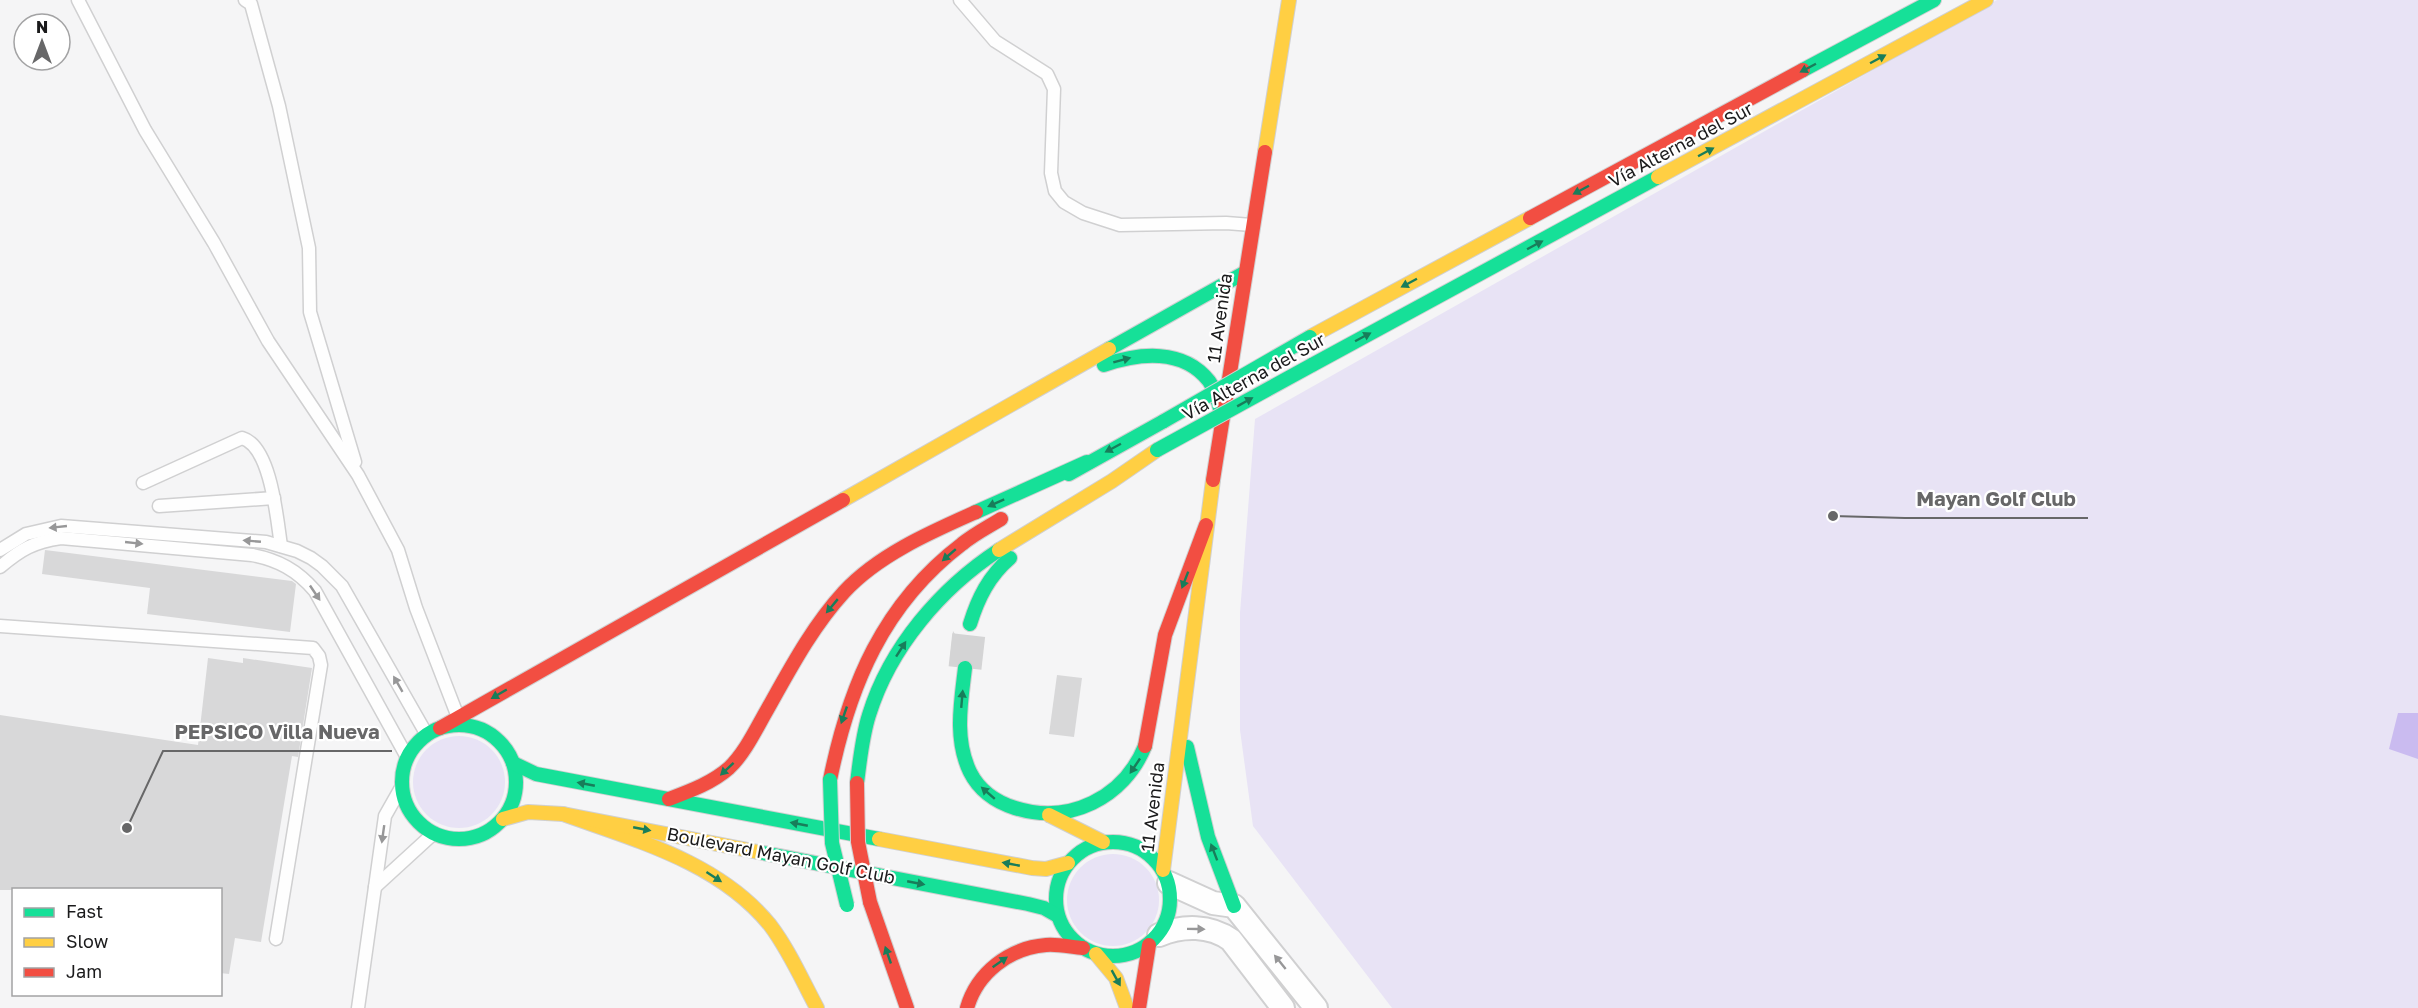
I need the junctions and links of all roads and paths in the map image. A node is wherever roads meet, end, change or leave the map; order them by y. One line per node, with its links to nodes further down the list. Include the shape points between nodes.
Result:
1 (78, 0): 13 (lane, via 145,130 268,342)
2 (960, 0): 7 (lane, via 995,41 1047,74 1054,89 1051,173 1055,191 1064,202 1120,225)
3 (1289, 0): 7 (main road, 11 Avenida)
4 (1934, 0): 12 (main road, Vía Alterna del Sur, one-way to 12, bridge, via 1310,336)
5 (1986, 0): 11 (main road, Vía Alterna del Sur, one-way to 5, bridge, via 1312,365)
6 (250, 1): 13 (lane, via 279,106 309,248 310,312)
7 (1252, 225): 8 (main road, 11 Avenida)
8 (1244, 273): 9 (main road); 10 (main road, 11 Avenida)
9 (1065, 375): 10 (main road, one-way to 10, via 1140,355 1174,359 1208,380); 23 (main road)
10 (1223, 417): 17 (main road, 11 Avenida)
11 (1143, 461): 21 (main road, via 1000,567 983,591); 56 (main road, Vía Alterna del Sur, one-way to 11, bridge, via 870,902 858,842 856,783 876,697 898,652 928,611 973,569)
12 (1087, 462): 36 (main road, one-way to 36, via 948,525 866,572 815,627 750,741 730,767 697,789); 49 (main road, Vía Alterna del Sur, one-way to 49, bridge, via 960,545 901,604 875,643 837,735 830,780 831,844)
13 (358, 475): 27 (lane, via 398,550)
14 (143, 483): 15 (lane, via 242,438 257,448)
15 (274, 498): 16 (lane); 18 (lane)
16 (159, 506)
17 (1206, 525): 25 (main road, 11 Avenida); 38 (main road, one-way to 38, via 1165,635 1150,727 1139,761 1114,791 1099,801 1079,810)
18 (281, 546): 19 (lane, one-way to 19, via 61,526 26,534); 31 (lane, one-way to 18, via 342,586 311,558)
19 (0, 549)
20 (0, 567): 33 (lane, one-way to 33, via 18,551 61,538 252,555 278,562 299,574 315,591)
21 (970, 624)
22 (0, 626): 51 (lane, via 313,648 321,665)
23 (550, 665): 26 (main road); 27 (main road, one-way to 27)
24 (964, 668): 38 (main road, one-way to 24, via 1031,814 998,801 968,769 959,730)
25 (1187, 677): 28 (main road, 11 Avenida); 39 (main road, 11 Avenida)
26 (514, 700)
27 (458, 717): 29 (main road)
28 (1181, 722): 46 (main road, 11 Avenida); 48 (main road, one-way to 28, via 1208,837)
29 (440, 728): 31 (main road); 32 (main road, via 477,728 496,738)
30 (506, 733): 32 (main road)
31 (427, 735): 33 (main road)
32 (506, 750): 34 (main road)
33 (407, 757): 35 (main road)
34 (513, 763): 36 (main road, Boulevard Mayan Golf Club, one-way to 34, via 536,774); 40 (main road, via 515,792)
35 (402, 786): 41 (main road, via 412,814); 47 (lane, one-way to 47, via 386,816)
36 (669, 800): 45 (main road, Boulevard Mayan Golf Club, one-way to 36, via 1032,868)
37 (563, 814): 40 (main road, Boulevard Mayan Golf Club, via 528,812); 50 (main road, Boulevard Mayan Golf Club, one-way to 50, via 1028,904); 55 (main road, one-way to 55, via 684,861 732,889 775,932)
38 (1049, 815): 43 (main road)
39 (1155, 817)
40 (502, 819): 41 (main road, via 492,829 464,838)
41 (434, 833): 47 (lane)
42 (1143, 833): 44 (main road, 11 Avenida)
43 (1104, 842): 44 (main road); 45 (main road, via 1078,853)
44 (1131, 844): 46 (main road, via 1144,850)
45 (1068, 863): 50 (main road, via 1056,888)
46 (1166, 876): 48 (street, via 1213,903); 52 (main road, via 1170,910)
47 (375, 887): 54 (lane)
48 (1234, 906): 61 (street, one-way to 48)
49 (849, 910)
50 (1058, 916): 53 (main road, via 1072,939)
51 (276, 939)
52 (1154, 940): 53 (main road, via 1123,956); 59 (main road); 60 (street, one-way to 60, via 1170,930 1184,928 1220,932 1231,940)
53 (1089, 951): 57 (main road, one-way to 53, via 978,982 1014,953 1044,945); 58 (main road, one-way to 58, via 1107,964 1117,978)
54 (358, 1008)
55 (817, 1008)
56 (907, 1008)
57 (967, 1008)
58 (1126, 1008)
59 (1139, 1008)
60 (1283, 1008)
61 (1316, 1008)

